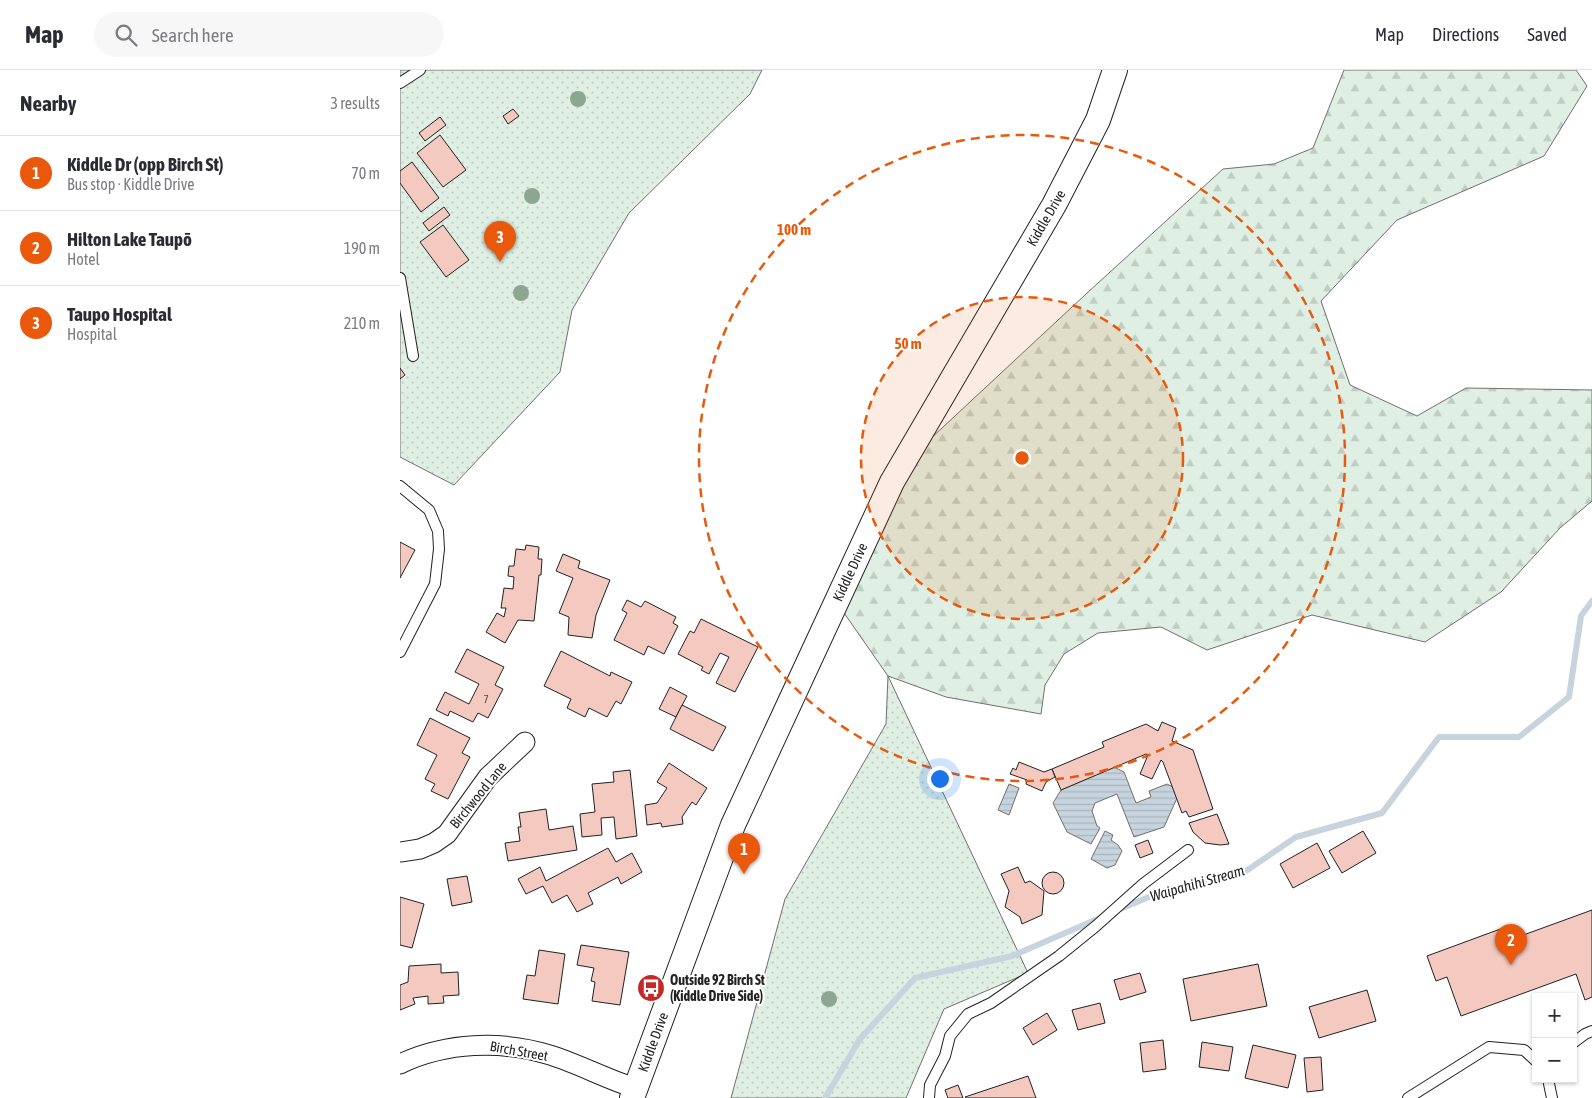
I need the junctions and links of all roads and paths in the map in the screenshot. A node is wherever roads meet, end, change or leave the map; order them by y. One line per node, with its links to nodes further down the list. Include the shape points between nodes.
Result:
1 (420, 70): 3 (lane)
2 (1115, 70): 16 (street, Kiddle Drive, via 1098,120 1054,205 892,482 733,825)
3 (400, 83)
4 (400, 278): 5 (lane)
5 (413, 356)
6 (400, 486): 7 (lane, via 429,510 438,531 439,549 435,584)
7 (400, 652)
8 (525, 742): 10 (street, Birchwood Lane, via 488,777 447,834 420,849)
9 (1188, 850): 17 (lane, via 1059,956 991,1003 968,1014 950,1036 945,1056 930,1085)
10 (400, 852)
11 (1592, 1031): 12 (lane)
12 (1577, 1040)
13 (1532, 1057): 18 (lane, via 1524,1050 1489,1047)
14 (400, 1064): 16 (street, Birch Street, via 441,1050 501,1045 549,1055)
15 (1549, 1083): 19 (lane)
16 (634, 1093)
17 (930, 1098)
18 (1408, 1098)
19 (1552, 1098)

